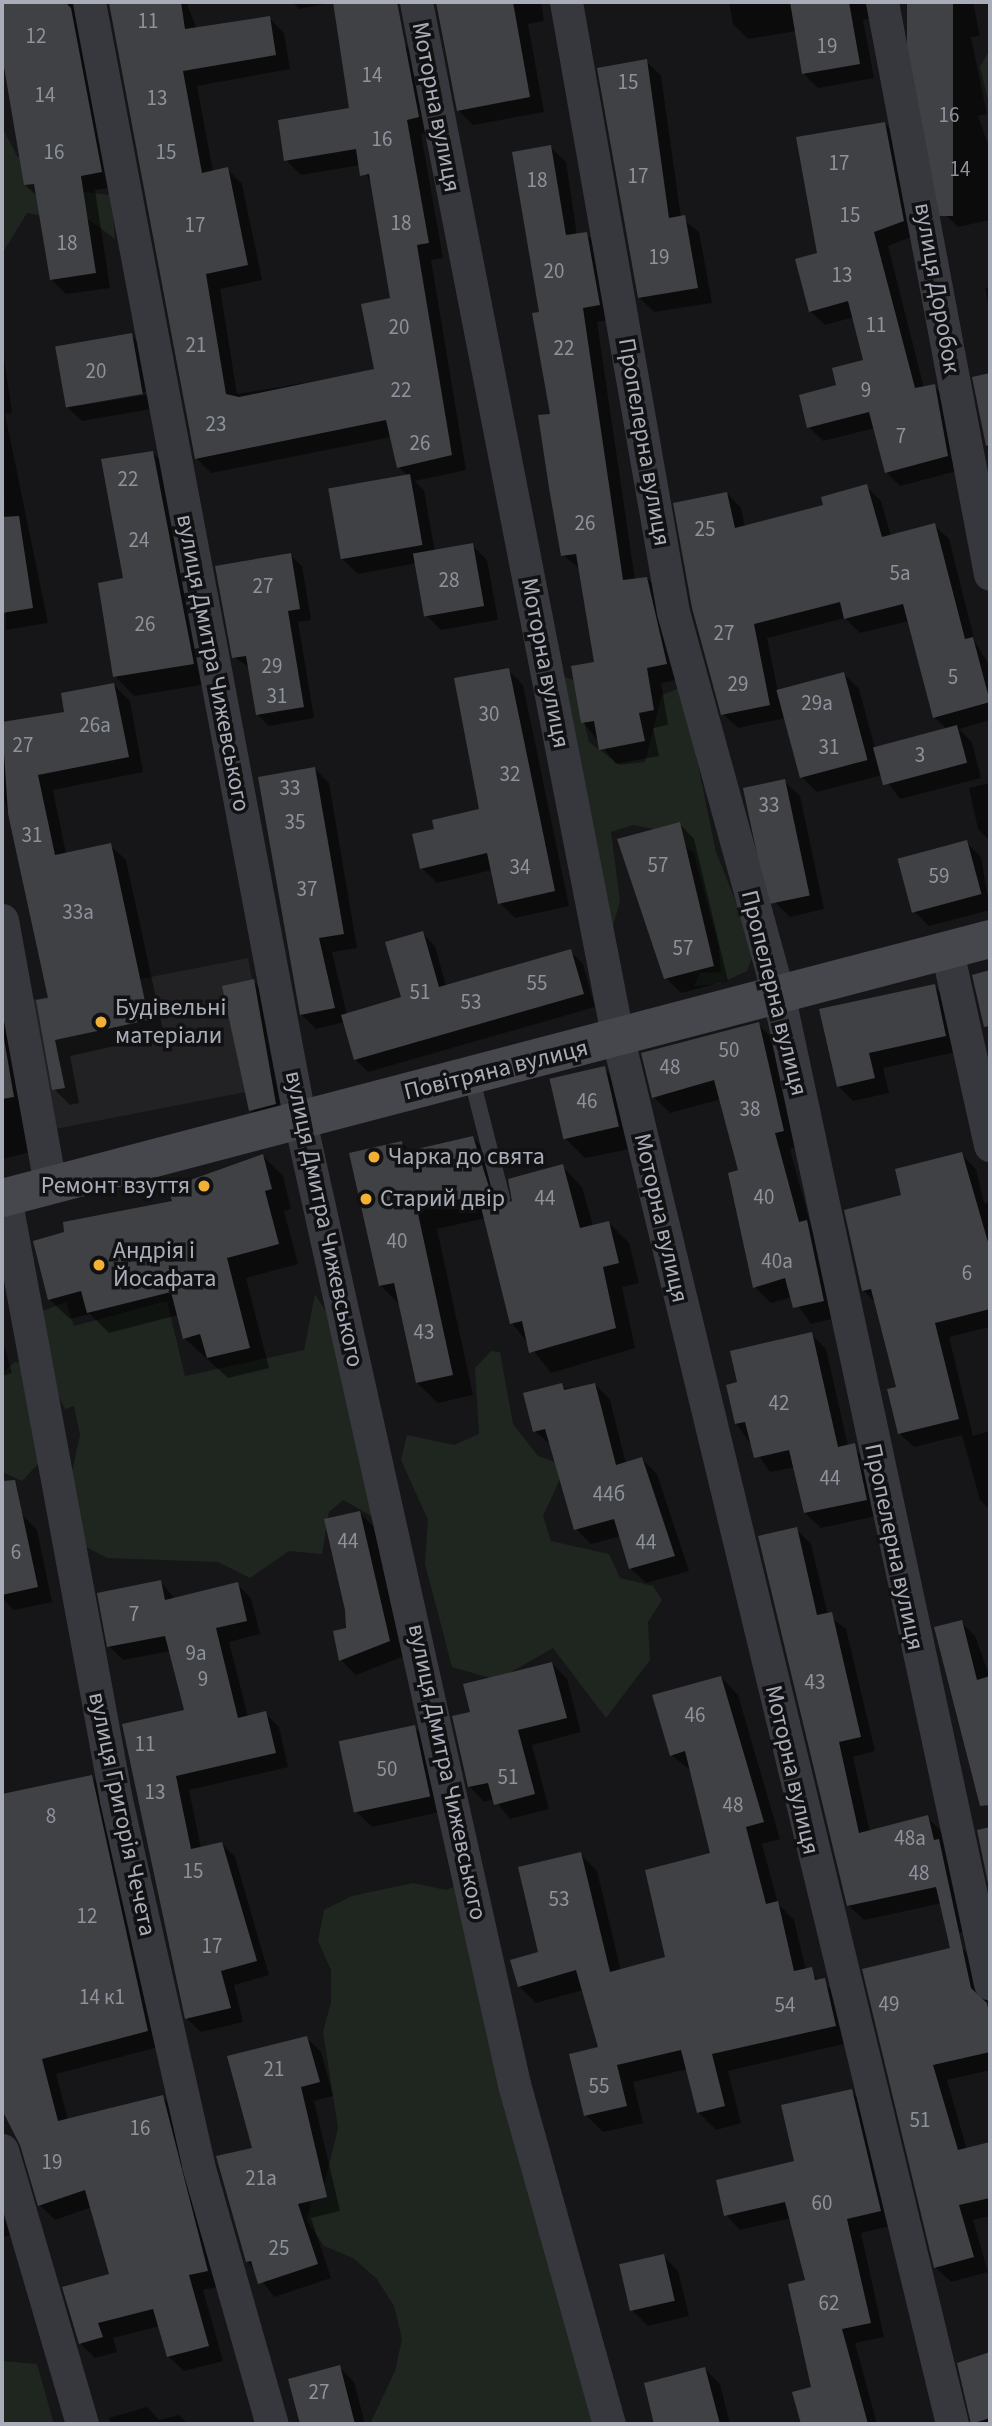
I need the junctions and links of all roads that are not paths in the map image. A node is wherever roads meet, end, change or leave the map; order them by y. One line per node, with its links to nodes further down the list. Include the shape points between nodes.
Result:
1 (89, 2): 12 (street, вулиця Дмитра Чижевського)
2 (416, 2): 10 (street, Моторна вулиця)
3 (566, 2): 9 (street, Пропелерна вулиця, via 673,612)
4 (882, 2): 5 (street, вулиця Доробок)
5 (990, 574)
6 (2, 920): 14 (street)
7 (990, 939): 8 (street, Повітряна вулиця)
8 (947, 951): 9 (street, Повітряна вулиця); 13 (street)
9 (778, 993): 10 (street, Повітряна вулиця); 17 (street, Пропелерна вулиця)
10 (618, 1039): 11 (street, Повітряна вулиця); 22 (street, Моторна вулиця)
11 (471, 1076): 12 (street, Повітряна вулиця); 16 (lane)
12 (300, 1121): 14 (street, Повітряна вулиця); 21 (street, вулиця Дмитра Чижевського, via 514,2084)
13 (990, 1145)
14 (50, 1185): 15 (street, Повітряна вулиця)
15 (4, 1197): 20 (street, вулиця Григорія Чечета, via 116,1800 198,2165)
16 (502, 1198)
17 (990, 1983)
18 (2, 2150): 19 (street)
19 (82, 2424)
20 (272, 2424)
21 (609, 2424)
22 (952, 2424)

